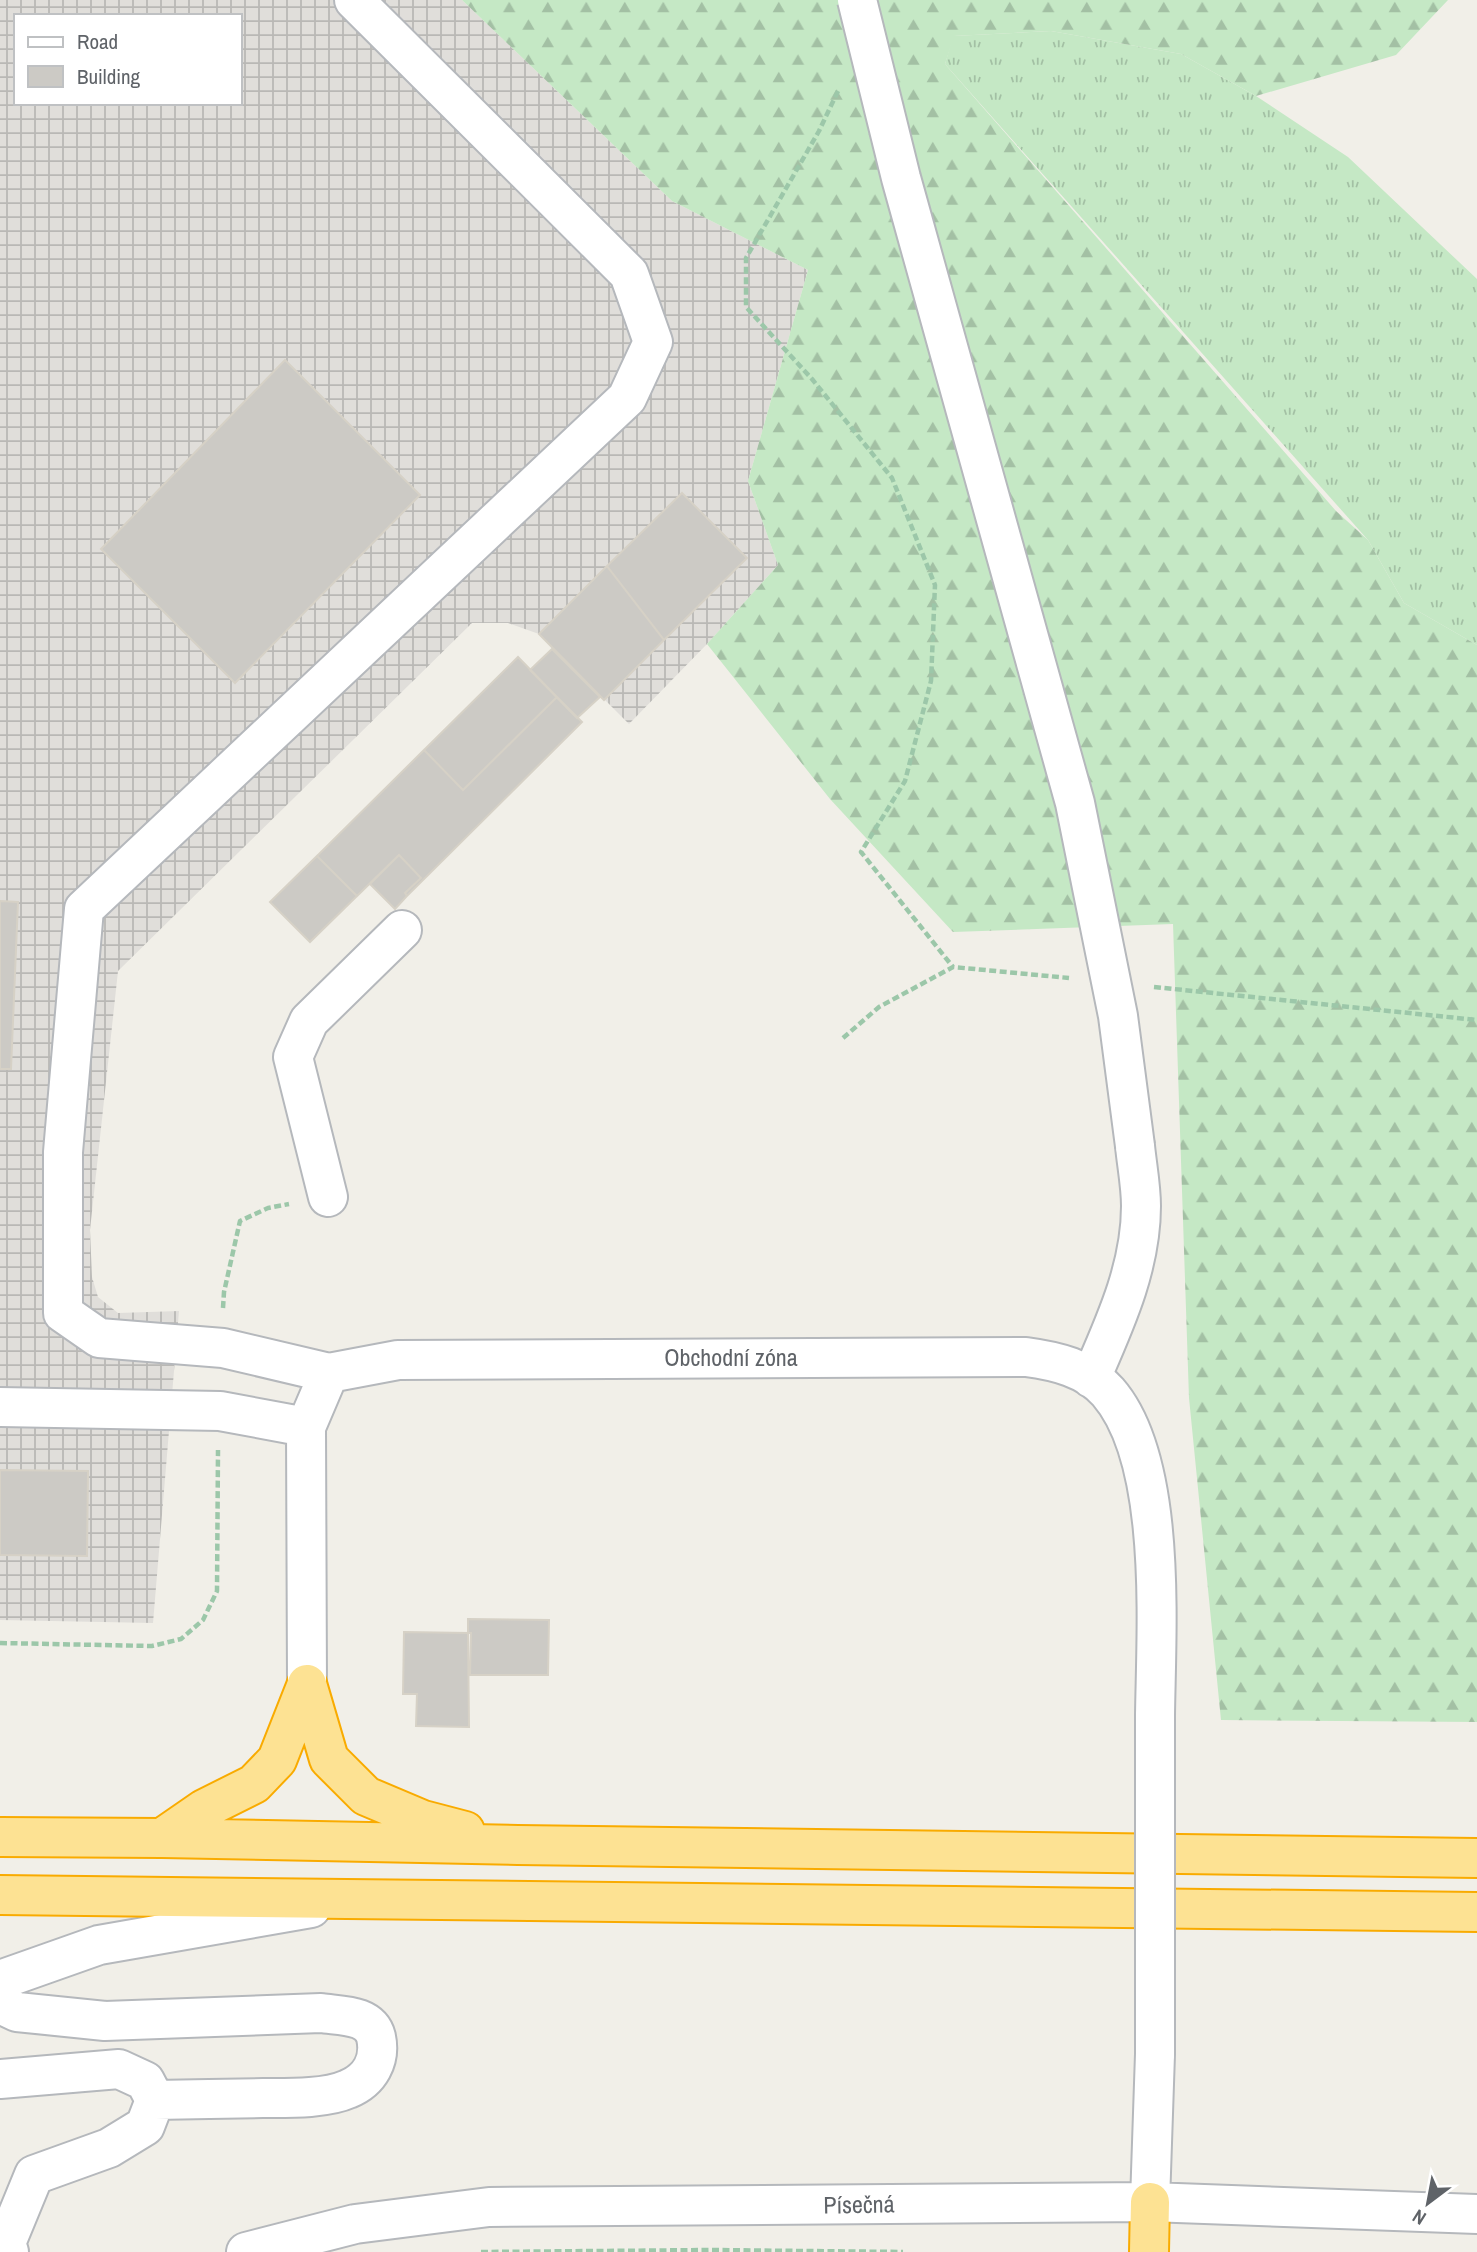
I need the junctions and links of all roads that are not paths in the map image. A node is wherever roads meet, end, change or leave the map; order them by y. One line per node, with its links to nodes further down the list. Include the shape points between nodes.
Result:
1 (354, 0): 5 (street, via 629,274 653,342 627,398 84,909 63,1152 63,1312 99,1338 223,1348)
2 (857, 0): 6 (street, bridge, via 901,178 1075,803 1118,1016 1141,1207 1123,1306)
3 (402, 930): 4 (street, via 309,1021 293,1057)
4 (328, 1197)
5 (329, 1373): 6 (street, Obchodní zóna, via 398,1360 1026,1357 1052,1361); 8 (street)
6 (1091, 1378): 21 (street, Obchodní zóna, bridge, via 1108,1392 1142,1462 1155,1553 1155,2054)
7 (0, 1408): 8 (street, via 220,1411)
8 (306, 1427): 9 (street)
9 (307, 1684): 11 (highway, via 277,1760 254,1784 204,1809); 12 (highway, via 329,1759 366,1796 423,1820)
10 (0, 1837): 11 (highway)
11 (162, 1838): 12 (highway)
12 (518, 1845): 13 (highway)
13 (1477, 1858)
14 (0, 1895): 15 (highway)
15 (355, 1901): 16 (highway); 17 (street, via 99,1945)
16 (1477, 1912)
17 (0, 1980)
18 (0, 2004): 20 (street, via 18,2012 105,2021 321,2013 357,2018 376,2035 375,2066 348,2089 302,2098)
19 (0, 2079): 20 (street, via 119,2069 145,2081)
20 (155, 2100): 23 (street, via 145,2126 109,2148 34,2175)
21 (1150, 2202): 22 (street, Písečná); 24 (street, Písečná, via 489,2207 355,2224); 25 (highway)
22 (1477, 2214)
23 (5, 2244)
24 (246, 2252)
25 (1149, 2252)

